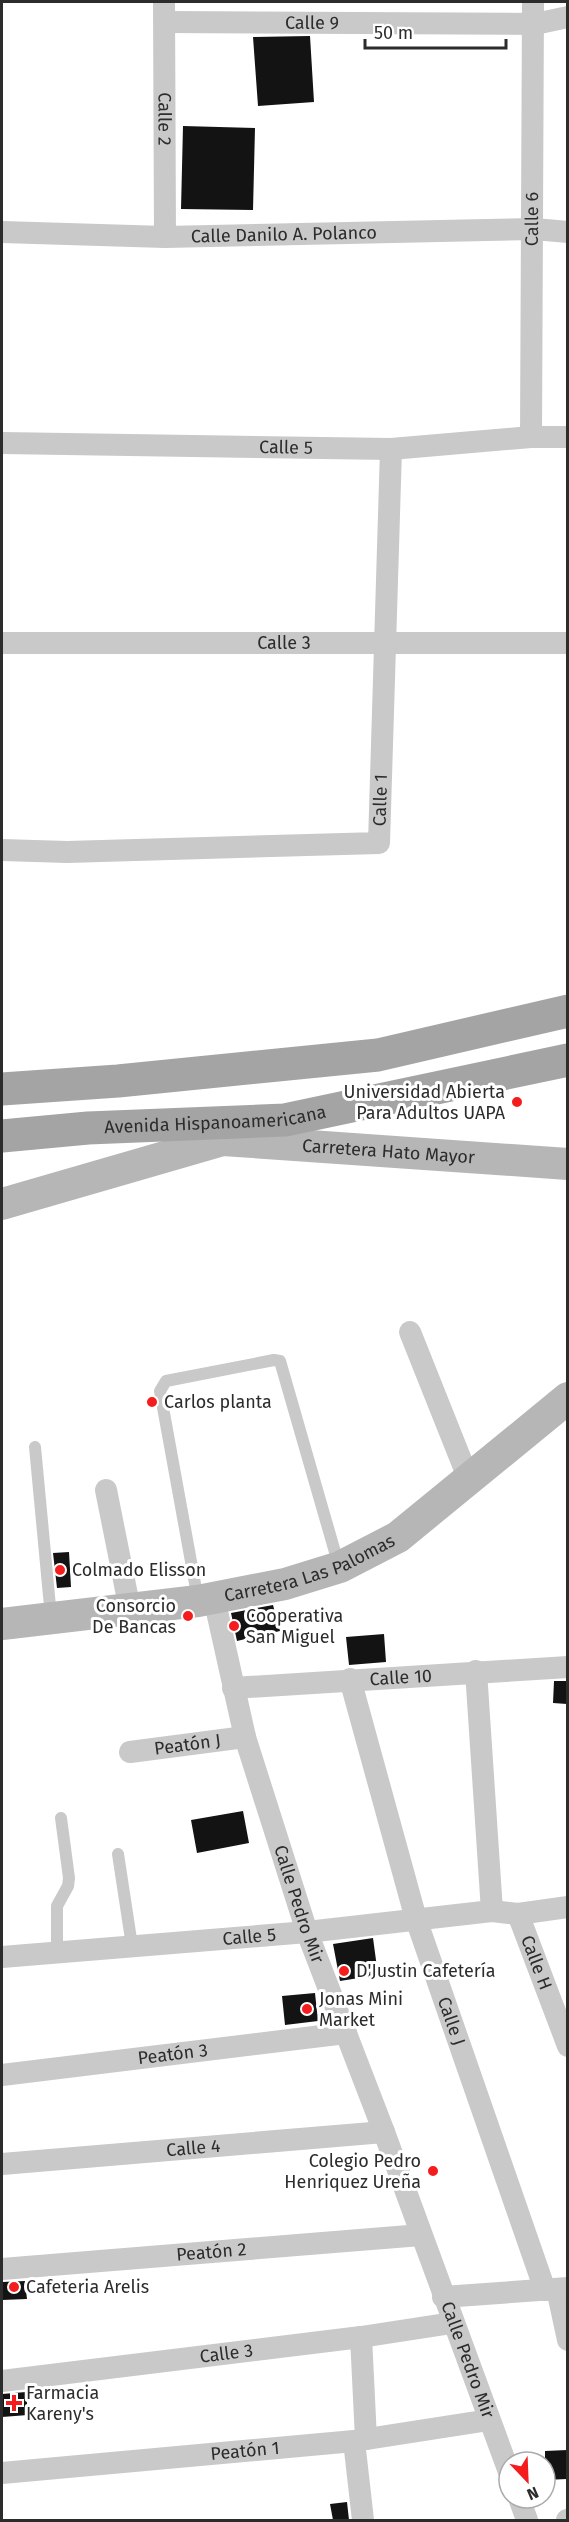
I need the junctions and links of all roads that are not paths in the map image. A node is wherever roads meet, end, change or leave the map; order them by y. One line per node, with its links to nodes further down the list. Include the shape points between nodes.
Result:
1 (534, 2): 4 (street, Calle 6)
2 (164, 12): 4 (street, Calle 9); 8 (street, Calle 2)
3 (567, 17): 4 (street, Calle 9)
4 (535, 24): 5 (street, Calle 6)
5 (534, 229): 7 (street, Calle Danilo A. Polanco); 8 (street, Calle Danilo A. Polanco); 9 (street, Calle 6)
6 (2, 232): 8 (street, Calle Danilo A. Polanco)
7 (567, 232)
8 (165, 237)
9 (531, 437): 10 (street, Calle 5); 12 (street, Calle 5)
10 (567, 437)
11 (2, 443): 12 (street, Calle 5)
12 (391, 449): 15 (street, Calle 1)
13 (2, 643): 15 (street, Calle 3)
14 (567, 643): 15 (street, Calle 3)
15 (387, 644): 16 (street, Calle 1, via 379,843 67,852)
16 (2, 850)
17 (567, 1011): 19 (main road, via 378,1055)
18 (567, 1060): 20 (main road, Avenida Hispanoamericana, via 285,1120 88,1128)
19 (2, 1089)
20 (2, 1136)
21 (567, 1164): 22 (street, Carretera Hato Mayor, via 230,1139)
22 (2, 1204)
23 (410, 1332): 26 (street)
24 (567, 1398): 26 (street, Carretera Las Palomas)
25 (35, 1447): 31 (lane)
26 (469, 1480): 28 (street, Carretera Las Palomas, via 398,1537)
27 (106, 1490): 30 (street)
28 (340, 1567): 29 (street, Carretera Las Palomas, via 285,1584); 29 (lane, via 280,1361 166,1381 160,1391)
29 (206, 1599): 30 (street, Carretera Las Palomas); 36 (street, Calle Pedro Mir)
30 (130, 1610): 31 (street, Carretera Las Palomas)
31 (51, 1617): 32 (street, Carretera Las Palomas)
32 (2, 1624)
33 (567, 1667): 34 (street, Calle 10)
34 (476, 1671): 35 (street, Calle 10); 42 (street)
35 (351, 1680): 36 (street, Calle 10); 44 (street, Calle J)
36 (233, 1688): 37 (street, Calle Pedro Mir)
37 (245, 1737): 38 (street, Peatón J); 45 (street, Calle Pedro Mir)
38 (130, 1752)
39 (61, 1818): 47 (lane, via 69,1878 57,1906)
40 (118, 1854): 46 (lane)
41 (567, 1907): 43 (street, Calle 5)
42 (492, 1911): 43 (street, Calle 5); 44 (street, Calle 5)
43 (518, 1914): 50 (street, Calle H)
44 (416, 1919): 45 (street, Calle 5); 56 (street, Calle J)
45 (307, 1932): 46 (street, Calle 5); 49 (street, Calle Pedro Mir)
46 (132, 1946): 47 (street, Calle 5)
47 (57, 1952): 48 (street, Calle 5)
48 (2, 1957)
49 (346, 2033): 51 (street, Peatón 3); 52 (street, Calle Pedro Mir)
50 (567, 2046)
51 (2, 2075)
52 (384, 2132): 53 (street, Calle 4); 54 (street, Calle Pedro Mir)
53 (2, 2164)
54 (421, 2235): 55 (street, Peatón 2); 57 (street, Calle Pedro Mir)
55 (2, 2269)
56 (557, 2289): 57 (street); 60 (street, Calle J)
57 (443, 2296): 58 (street, Calle Pedro Mir)
58 (452, 2323): 59 (street, Calle 3); 62 (street, Calle Pedro Mir)
59 (361, 2337): 61 (street, Calle 3); 63 (street)
60 (567, 2340)
61 (2, 2381)
62 (489, 2420): 63 (street, Peatón 1); 64 (street, Calle Pedro Mir)
63 (360, 2440): 65 (street, Peatón 1); 66 (street)
64 (501, 2450)
65 (2, 2473)
66 (363, 2520)

